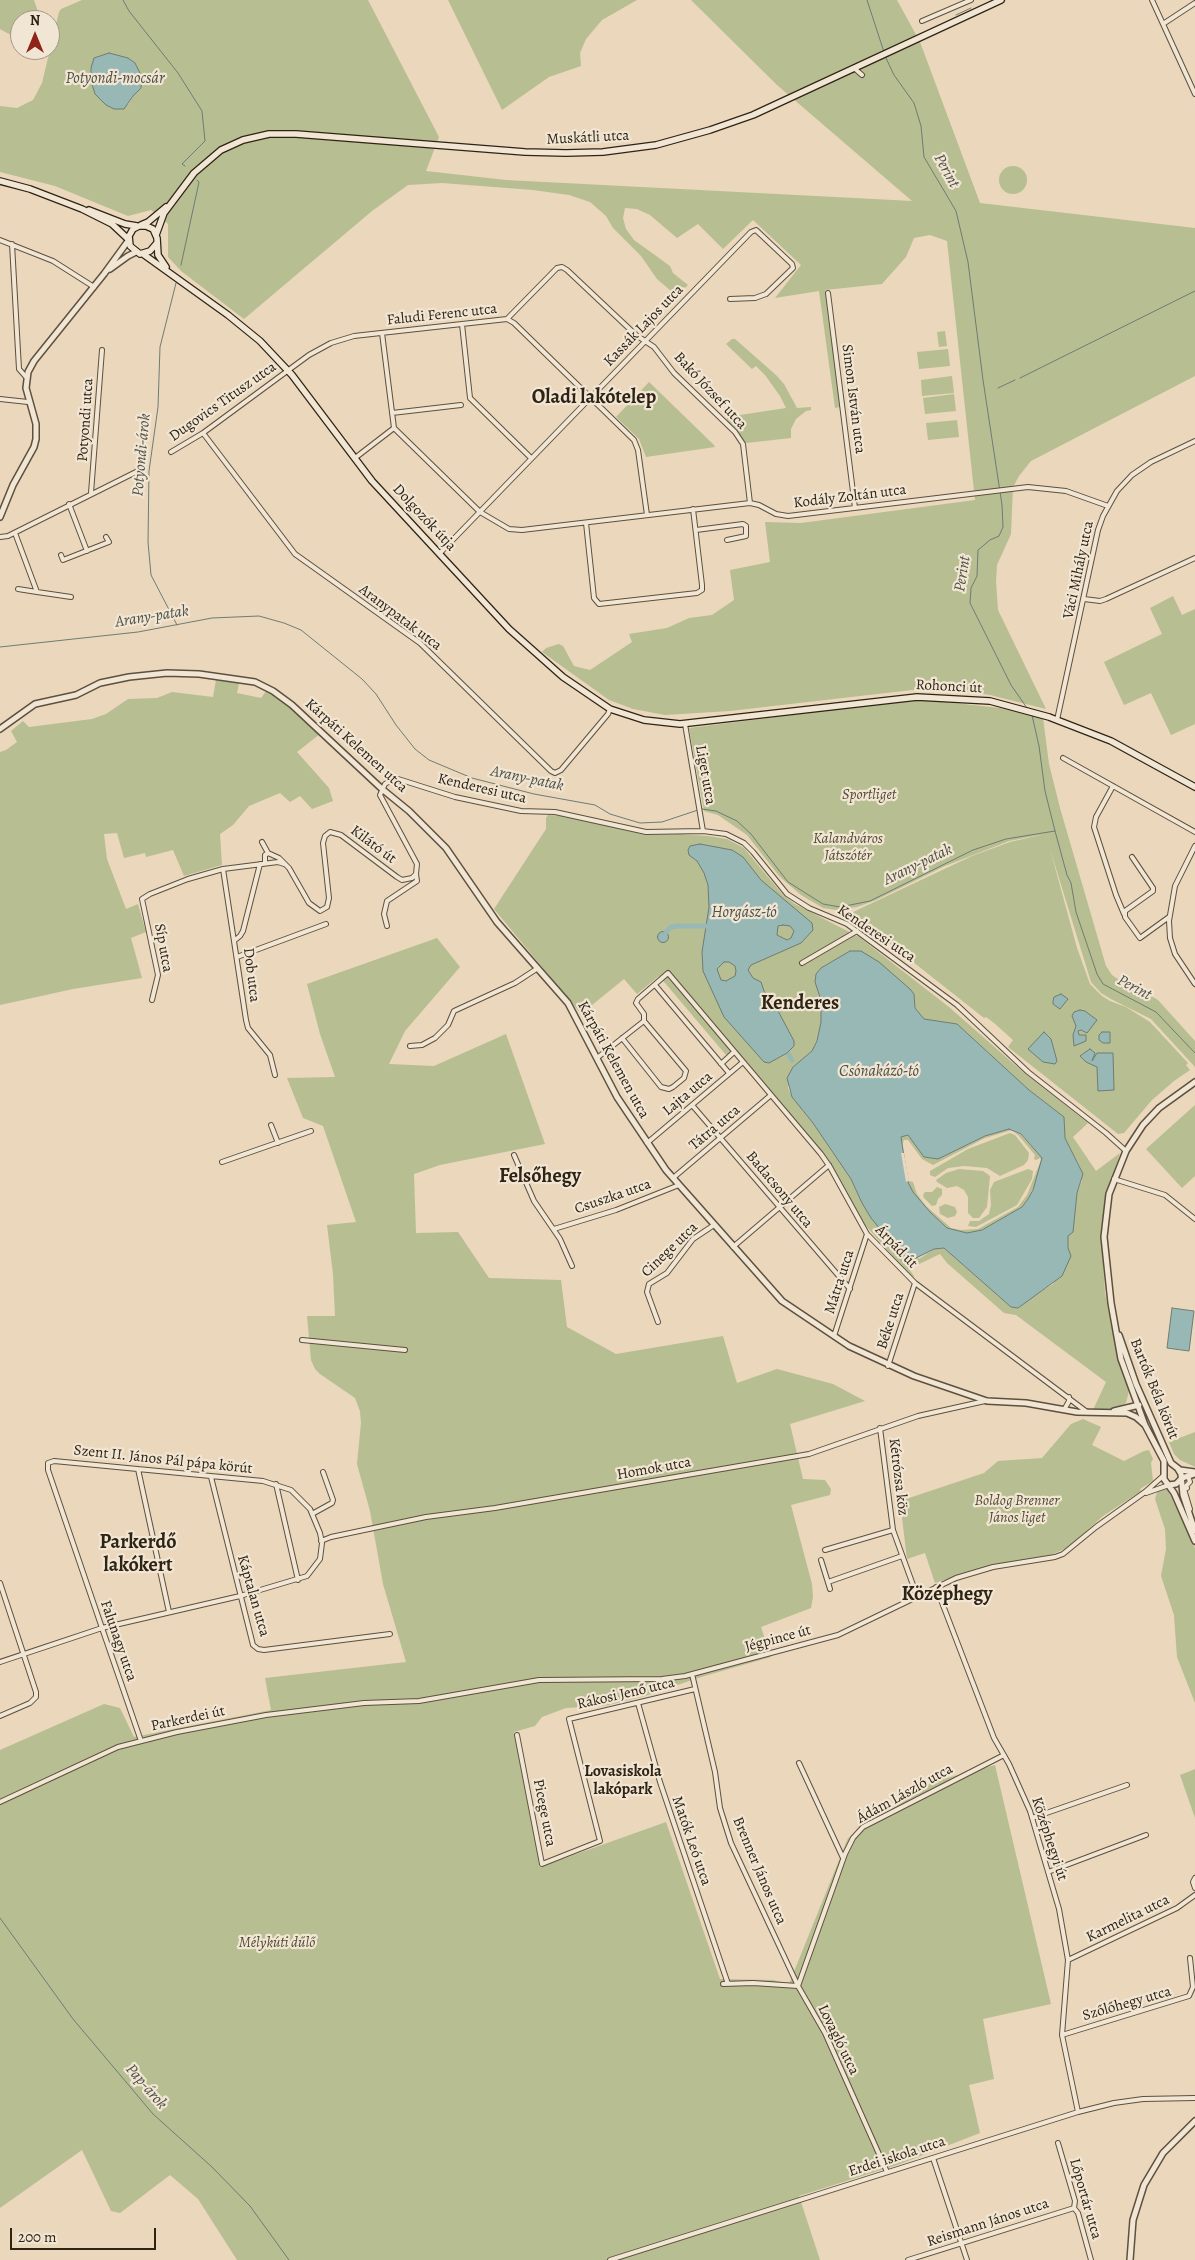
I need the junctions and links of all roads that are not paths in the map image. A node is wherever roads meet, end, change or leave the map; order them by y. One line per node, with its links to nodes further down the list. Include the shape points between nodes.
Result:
1 (971, 0): 6 (street)
2 (1001, 0): 4 (main road, Muskátli utca)
3 (1152, 0): 7 (street)
4 (992, 2): 8 (main road, Muskátli utca)
5 (1195, 3): 7 (street)
6 (922, 21)
7 (1163, 24): 10 (street)
8 (854, 68): 9 (street); 12 (main road, Muskátli utca, via 730,123 685,138 629,149 525,152 296,134 255,137 231,145 213,156 194,173)
9 (862, 75)
10 (1195, 94)
11 (0, 181): 13 (main road)
12 (171, 202): 14 (main road, Muskátli utca); 15 (main road, Muskátli utca)
13 (82, 209): 14 (main road); 17 (main road, via 112,224)
14 (139, 226): 15 (main road, via 151,228); 17 (main road, via 131,231)
15 (156, 235): 19 (main road)
16 (0, 240): 18 (street)
17 (128, 240): 20 (main road); 22 (street)
18 (12, 244): 24 (street, via 53,261); 33 (street, via 19,369)
19 (156, 244): 21 (main road, via 150,252); 23 (main road, Dolgozók útja, via 158,255)
20 (136, 252): 21 (main road); 22 (street)
21 (143, 254): 23 (main road, Dolgozók útja)
22 (104, 274): 24 (street)
23 (178, 279): 32 (main road, Dolgozók útja, via 250,332)
24 (94, 287): 33 (street, via 34,361)
25 (828, 293): 50 (street, Simon István utca)
26 (730, 299): 30 (street, Kassák Lajos utca, via 766,294 793,268 756,230)
27 (507, 319): 28 (street, Faludi Ferenc utca); 30 (street, Bakó József utca, via 554,270 562,267); 35 (street, Faludi Ferenc utca)
28 (462, 324): 29 (street, Faludi Ferenc utca); 44 (street, via 470,398)
29 (382, 333): 32 (street, Faludi Ferenc utca, via 331,343); 38 (street)
30 (645, 341): 35 (street, Kassák Lajos utca); 47 (street, Bakó József utca, via 743,444)
31 (102, 350): 46 (street, Potyondi utca)
32 (288, 371): 40 (street, Dugovics Titusz utca); 43 (main road, Dolgozók útja)
33 (26, 377): 36 (street)
34 (0, 399): 36 (street)
35 (590, 399): 44 (street, Kassák Lajos utca); 53 (street, Faludi Ferenc utca, via 636,445)
36 (28, 402): 54 (street, via 36,424 36,439 12,485)
37 (461, 404): 38 (street)
38 (392, 413): 39 (street)
39 (394, 428): 43 (street); 52 (street, Kodály Zoltán utca)
40 (203, 433): 42 (street, Dugovics Titusz utca); 69 (street, Aranypatak utca, via 295,554 420,643 551,771 561,770)
41 (1195, 441): 49 (street, Váci Mihály utca, via 1141,468 1125,482)
42 (171, 452)
43 (355, 458): 62 (main road, Dolgozók útja, via 372,481)
44 (531, 458): 52 (street, Kassák Lajos utca)
45 (142, 469): 46 (street)
46 (91, 493): 48 (street)
47 (750, 503): 50 (street, Kodály Zoltán utca, via 788,516); 51 (street, Kodály Zoltán utca)
48 (69, 504): 57 (street); 61 (street)
49 (1108, 506): 50 (street, Kodály Zoltán utca, via 1079,494 1028,487); 68 (street, Váci Mihály utca, via 1098,530)
50 (855, 508)
51 (693, 509): 53 (street, Kodály Zoltán utca); 56 (street)
52 (480, 512): 55 (street, Kodály Zoltán utca, via 503,527 515,530); 62 (street, Kassák Lajos utca)
53 (646, 515): 55 (street, Kodály Zoltán utca)
54 (0, 517)
55 (586, 523): 56 (street, via 594,598 599,604 702,590)
56 (696, 530): 60 (street, via 746,526 746,536)
57 (15, 533): 58 (street); 66 (street)
58 (0, 537)
59 (106, 537): 61 (street, via 109,542)
60 (727, 540)
61 (87, 551): 63 (street, via 63,560)
62 (440, 553): 69 (main road, Dolgozók útja, via 535,654)
63 (61, 555)
64 (1195, 558): 68 (street, via 1106,599)
65 (18, 589): 66 (street)
66 (37, 592): 67 (street)
67 (71, 597)
68 (1084, 599): 70 (street, Váci Mihály utca)
69 (610, 709): 71 (main road, Dolgozók útja, via 644,720)
70 (1057, 720): 71 (main road, Rohonci út, via 1012,706 966,699 917,697); 75 (main road, Rohonci út, via 1134,752)
71 (685, 724): 77 (street, Liget utca)
72 (0, 729): 76 (street, Kárpáti Kelemen utca, via 35,704 76,695 117,679 185,673 246,680 274,691 292,705)
73 (1063, 758): 74 (street)
74 (1113, 786): 78 (street); 88 (street, via 1094,827)
75 (1195, 787)
76 (382, 789): 77 (street, Kenderesi utca, via 385,784 400,778 455,797 521,812 563,814 646,832); 87 (street, Kilátó út, via 382,798 414,857); 96 (street, Kárpáti Kelemen utca, via 415,815 446,848 497,922)
77 (703, 831): 92 (street, Kenderesi utca, via 726,834 744,843 787,894)
78 (1195, 832)
79 (262, 842): 81 (street)
80 (1195, 848): 89 (street, via 1175,886)
81 (268, 853): 83 (street); 85 (street)
82 (1132, 857): 88 (street, via 1154,888)
83 (265, 863): 84 (street); 85 (street)
84 (260, 864): 86 (street); 93 (street, via 243,931)
85 (285, 864): 87 (street, Kilátó út, via 310,903 320,911 326,908 329,898 323,843 330,832 341,835 402,880)
86 (223, 869): 93 (street, Dob utca); 99 (street, Síp utca, via 188,879 142,899 158,976)
87 (416, 874): 91 (street, via 417,881 387,902 384,914)
88 (1124, 914): 89 (street, via 1140,938)
89 (1169, 917): 97 (street, via 1170,938 1180,962)
90 (326, 924): 94 (street)
91 (387, 926)
92 (857, 931): 95 (street); 117 (street, Kenderesi utca, via 957,1005 1028,1072)
93 (235, 940): 94 (street, Dob utca)
94 (237, 957): 108 (street, Dob utca, via 248,1028 270,1055)
95 (802, 963)
96 (538, 968): 102 (street, via 515,983 454,1011 448,1025 435,1038 422,1045); 104 (street, Kárpáti Kelemen utca, via 568,1003)
97 (1195, 984)
98 (655, 985): 100 (street, Árpád út, via 636,1003 644,1014); 103 (street, Árpád út, via 668,973); 106 (street)
99 (152, 1000)
100 (644, 1021): 101 (street); 101 (street, Árpád út, via 686,1070 684,1078 673,1087 662,1087)
101 (622, 1038): 104 (street)
102 (410, 1046)
103 (734, 1052): 105 (street, Árpád út); 106 (street)
104 (597, 1058): 116 (street, Kárpáti Kelemen utca, via 617,1097)
105 (743, 1062): 107 (street, Lajta utca); 110 (street, Árpád út)
106 (721, 1064): 107 (street)
107 (729, 1073): 111 (street, Lajta utca)
108 (275, 1075)
109 (1195, 1082): 117 (street, Bartók Béla körút, via 1158,1108)
110 (772, 1095): 114 (street, Tátra utca); 120 (street, Árpád út)
111 (692, 1105): 114 (street, Badacsony utca); 116 (street, Lajta utca)
112 (271, 1125): 115 (street)
113 (311, 1130): 115 (street)
114 (721, 1138): 121 (street, Tátra utca); 124 (street, Badacsony utca)
115 (278, 1143): 119 (street)
116 (647, 1143): 121 (street, Kárpáti Kelemen utca)
117 (1126, 1152): 122 (street, Bartók Béla körút)
118 (514, 1154): 127 (street, via 534,1201)
119 (222, 1162)
120 (829, 1165): 124 (street); 128 (street, Árpád út)
121 (673, 1178): 123 (street, Kárpáti Kelemen utca)
122 (1114, 1179): 125 (street, via 1165,1195); 133 (street, Bartók Béla körút, via 1106,1210 1104,1237)
123 (679, 1185): 126 (street, Kárpáti Kelemen utca); 127 (street, Csuszka utca)
124 (779, 1208): 129 (street); 132 (street, Badacsony utca)
125 (1195, 1219)
126 (714, 1225): 129 (street, Kárpáti Kelemen utca); 134 (street, Cinege utca, via 693,1239 667,1273 649,1284 648,1292)
127 (554, 1230): 130 (street)
128 (867, 1234): 131 (street, Árpád út); 132 (street, Mátra utca)
129 (733, 1247): 135 (street, Kárpáti Kelemen utca, via 782,1301)
130 (572, 1266)
131 (915, 1283): 138 (street, Béke utca); 140 (street, Árpád út)
132 (850, 1289): 135 (street, Mátra utca)
133 (1111, 1303): 139 (street, Bartók Béla körút, via 1119,1348); 142 (street, Bartók Béla körút, via 1126,1357)
134 (658, 1322)
135 (834, 1337): 138 (street, Kárpáti Kelemen utca)
136 (302, 1340): 137 (street)
137 (405, 1350)
138 (888, 1366): 141 (street, Kárpáti Kelemen utca)
139 (1131, 1388): 143 (street, Bartók Béla körút); 144 (street, via 1130,1399)
140 (1068, 1397): 145 (street); 147 (street, Árpád út)
141 (987, 1401): 145 (street, Kárpáti Kelemen utca, via 1026,1403); 149 (street, Homok utca, via 932,1412)
142 (1144, 1403): 143 (street, Kárpáti Kelemen utca); 151 (street, Bartók Béla körút)
143 (1137, 1405): 144 (street, Kárpáti Kelemen utca); 148 (street, Bartók Béla körút)
144 (1124, 1407): 146 (street, Kárpáti Kelemen utca)
145 (1064, 1410): 147 (street, Kárpáti Kelemen utca)
146 (1111, 1412): 147 (street, Kárpáti Kelemen utca); 148 (street, Kárpáti Kelemen utca, via 1131,1414)
147 (1088, 1413)
148 (1145, 1425): 154 (street, Bartók Béla körút, via 1164,1461)
149 (880, 1428): 164 (street, Kétrózsa köz); 166 (street, Homok utca, via 809,1454 426,1517)
150 (48, 1463): 152 (street, Szent II. János Pál pápa körút); 179 (street, Falunagy utca)
151 (1176, 1468): 154 (street, via 1168,1468); 155 (street); 158 (street, Bartók Béla körút, via 1181,1474)
152 (138, 1469): 156 (street, Szent II. János Pál pápa körút); 178 (street)
153 (323, 1472): 162 (street, via 333,1500)
154 (1164, 1473): 160 (street, Bartók Béla körút, via 1164,1480); 161 (street, Jégpince út)
155 (1195, 1473): 158 (street)
156 (211, 1477): 159 (street, Szent II. János Pál pápa körút); 177 (street, Káptalan utca)
157 (1189, 1479): 163 (street, via 1184,1489)
158 (1180, 1480): 160 (street); 163 (street, Bartók Béla körút)
159 (276, 1484): 162 (street, Szent II. János Pál pápa körút, via 291,1490); 171 (street)
160 (1169, 1484): 161 (street, Jégpince út); 167 (street, Bartók Béla körút)
161 (1138, 1497): 174 (street, Jégpince út, via 1058,1556 980,1571)
162 (312, 1514): 166 (street, Szent II. János Pál pápa körút)
163 (1192, 1523): 165 (street, Bartók Béla körút)
164 (893, 1530): 168 (street, Kétrózsa köz); 169 (street, Kétrózsa köz)
165 (1195, 1531)
166 (321, 1541): 171 (street, Szent II. János Pál pápa körút, via 317,1565)
167 (1195, 1541)
168 (825, 1550)
169 (902, 1556): 172 (street); 176 (street, Kétrózsa köz)
170 (822, 1560): 172 (street)
171 (298, 1580): 177 (street, Szent II. János Pál pápa körút)
172 (828, 1582): 175 (street)
173 (0, 1583): 181 (street)
174 (936, 1587): 176 (street, Jégpince út); 190 (street, Középhegyi út, via 990,1727)
175 (830, 1589)
176 (916, 1594): 183 (street, Jégpince út, via 838,1635)
177 (240, 1596): 178 (street, Szent II. János Pál pápa körút); 180 (street, Káptalan utca, via 254,1645 258,1649)
178 (169, 1612): 179 (street, Szent II. János Pál pápa körút)
179 (102, 1628): 181 (street, Szent II. János Pál pápa körút); 189 (street, Falunagy utca)
180 (390, 1634)
181 (23, 1654): 182 (street, Szent II. János Pál pápa körút); 187 (street, via 36,1688 36,1697 30,1703)
182 (0, 1662)
183 (692, 1674): 184 (street, Brenner János utca); 185 (street, Jégpince út, via 662,1679 539,1680)
184 (695, 1689): 186 (street, Rákosi Jenő utca); 204 (street, Brenner János utca, via 715,1772 720,1808 731,1843)
185 (393, 1703): 189 (street, Parkerdei út, via 283,1712)
186 (638, 1703): 196 (street, Rákosi Jenő utca, via 569,1718); 204 (street, Matók Leó utca, via 660,1782 726,1984)
187 (0, 1716)
188 (517, 1736): 196 (street, Picege utca, via 542,1864)
189 (140, 1741): 193 (street, Parkerdei út, via 107,1751)
190 (1004, 1754): 194 (street, Középhegyi út); 197 (street, Ádám László utca, via 863,1827)
191 (799, 1762): 197 (street)
192 (1128, 1785): 194 (street)
193 (0, 1802)
194 (1032, 1818): 198 (street, Középhegyi út)
195 (1146, 1835): 198 (street)
196 (600, 1841)
197 (843, 1858): 204 (street, Ádám László utca)
198 (1048, 1872): 203 (street, Középhegyi út, via 1062,1922)
199 (1195, 1878): 200 (street)
200 (1195, 1888)
201 (1195, 1895): 203 (street, Karmelita utca, via 1177,1908)
202 (1190, 1958): 205 (street, Szőlőhegy utca, via 1193,1987 1189,1996)
203 (1068, 1960): 205 (street, Középhegyi út)
204 (798, 1986): 211 (street, Lovagló utca, via 825,2033)
205 (1062, 2035): 207 (street, Középhegyi út)
206 (1195, 2098): 207 (street, Erdei iskola utca, via 1136,2099)
207 (1078, 2112): 210 (street, Erdei iskola utca)
208 (1195, 2121): 218 (street, via 1163,2153 1144,2185 1133,2220)
209 (1058, 2143): 212 (street, Lőportár utca, via 1075,2201)
210 (933, 2158): 211 (street, Erdei iskola utca); 213 (street)
211 (887, 2172): 214 (street, Erdei iskola utca)
212 (1074, 2208): 213 (street, Reismann János utca); 217 (street, Lőportár utca)
213 (962, 2244): 215 (street, Reismann János utca); 216 (street)
214 (610, 2260)
215 (908, 2260)
216 (967, 2260)
217 (1091, 2260)
218 (1130, 2260)

